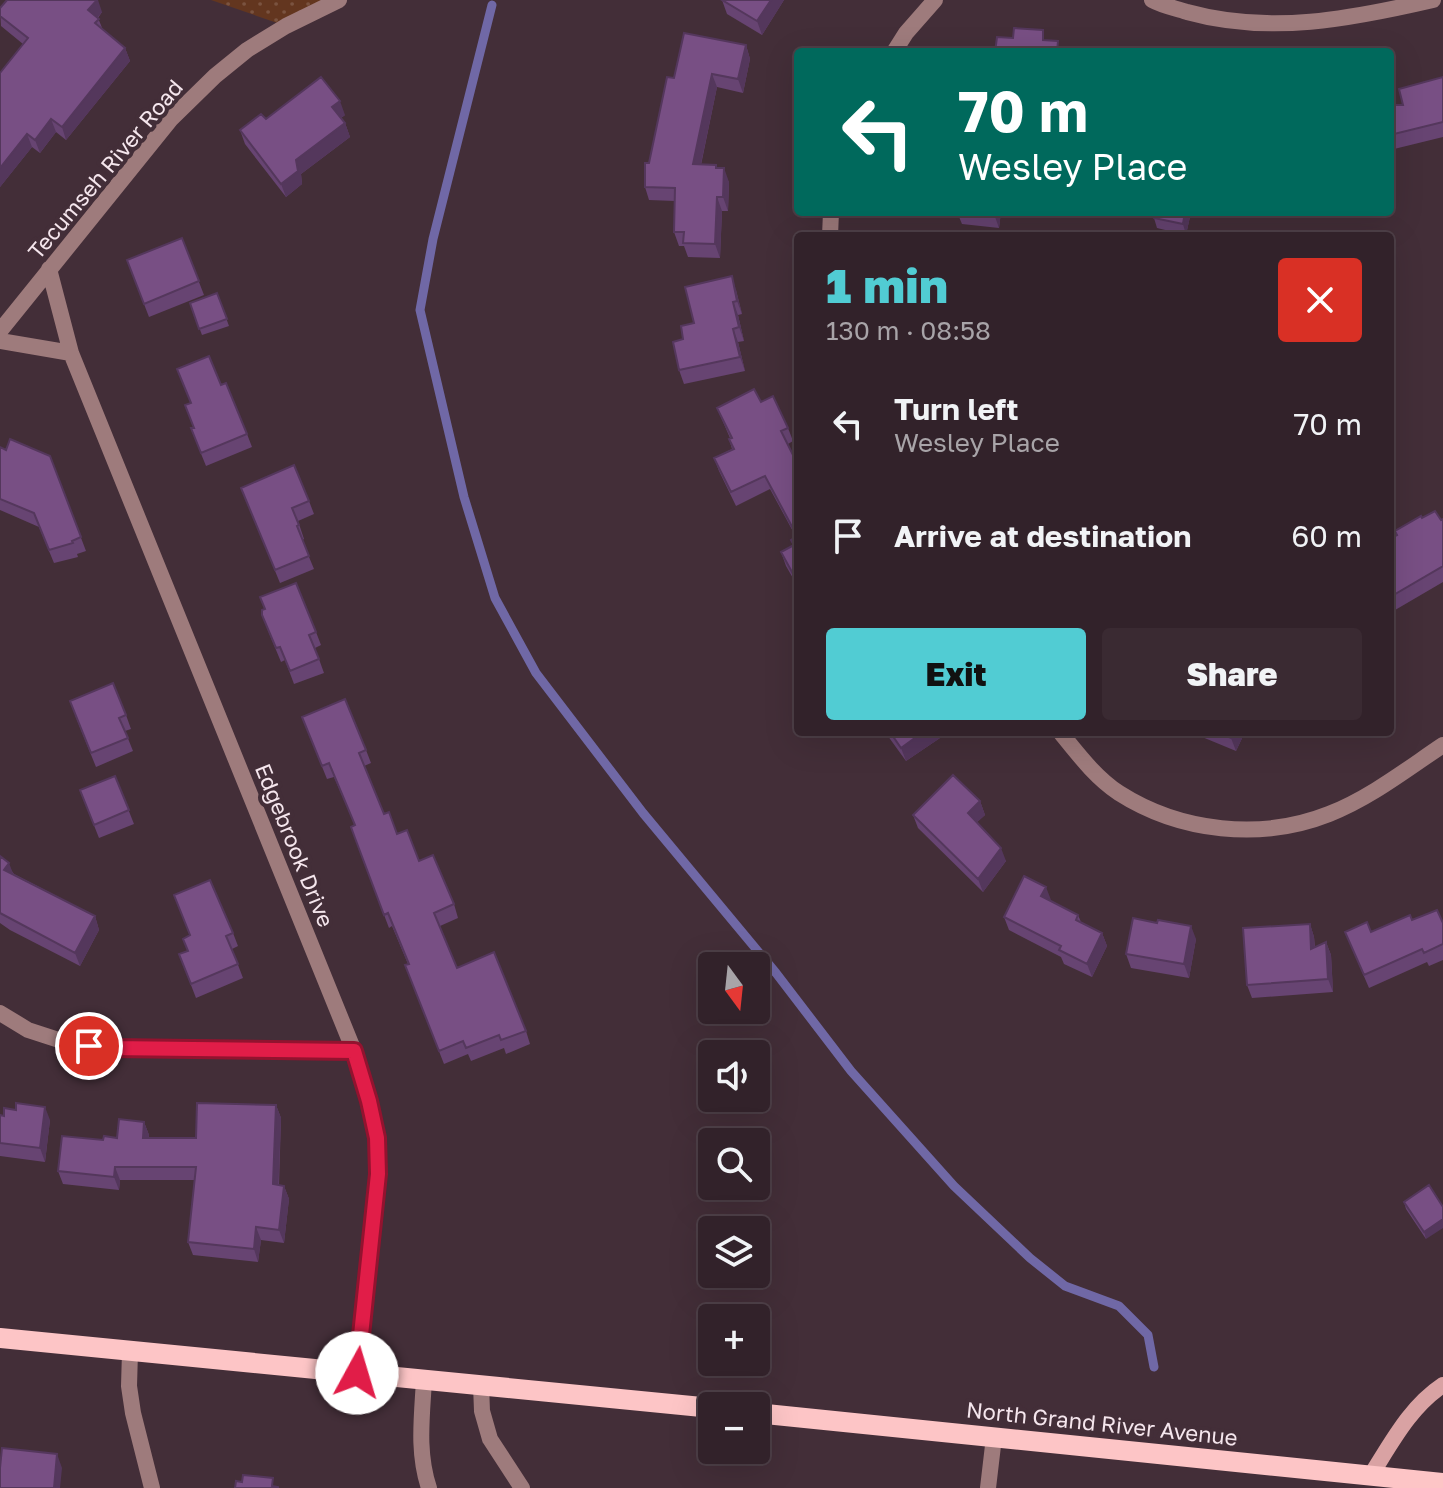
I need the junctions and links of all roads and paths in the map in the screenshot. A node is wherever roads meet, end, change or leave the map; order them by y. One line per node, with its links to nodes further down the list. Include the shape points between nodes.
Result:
1 (339, 0): 6 (street, Tecumseh River Road, via 286,26 215,76 171,119)
2 (935, 0): 5 (street)
3 (1152, 0): 4 (street, via 1206,17 1259,24 1320,22)
4 (1433, 0)
5 (897, 48)
6 (49, 269): 7 (street, Tecumseh River Road); 9 (street, Edgebrook Drive)
7 (0, 331)
8 (0, 341): 9 (street)
9 (71, 353): 13 (street, Edgebrook Drive)
10 (1063, 736): 11 (street, via 1117,792 1152,811 1195,826 1246,830 1289,826 1329,814)
11 (1443, 745)
12 (0, 1013): 13 (street, via 28,1030 68,1043 110,1048)
13 (354, 1051): 16 (street, Edgebrook Drive, via 377,1138 378,1174)
14 (0, 1338): 15 (main road)
15 (130, 1352): 16 (main road); 25 (street, via 131,1400)
16 (357, 1373): 17 (main road)
17 (424, 1380): 18 (main road); 26 (street, via 420,1445)
18 (481, 1385): 20 (main road); 27 (street, via 490,1439)
19 (1443, 1385): 23 (street, via 1407,1419)
20 (698, 1407)
21 (770, 1414): 22 (main road, North Grand River Avenue)
22 (994, 1437): 23 (main road, North Grand River Avenue); 28 (street)
23 (1371, 1475): 24 (main road, North Grand River Avenue)
24 (1443, 1483)
25 (152, 1488)
26 (429, 1488)
27 (522, 1488)
28 (988, 1488)

